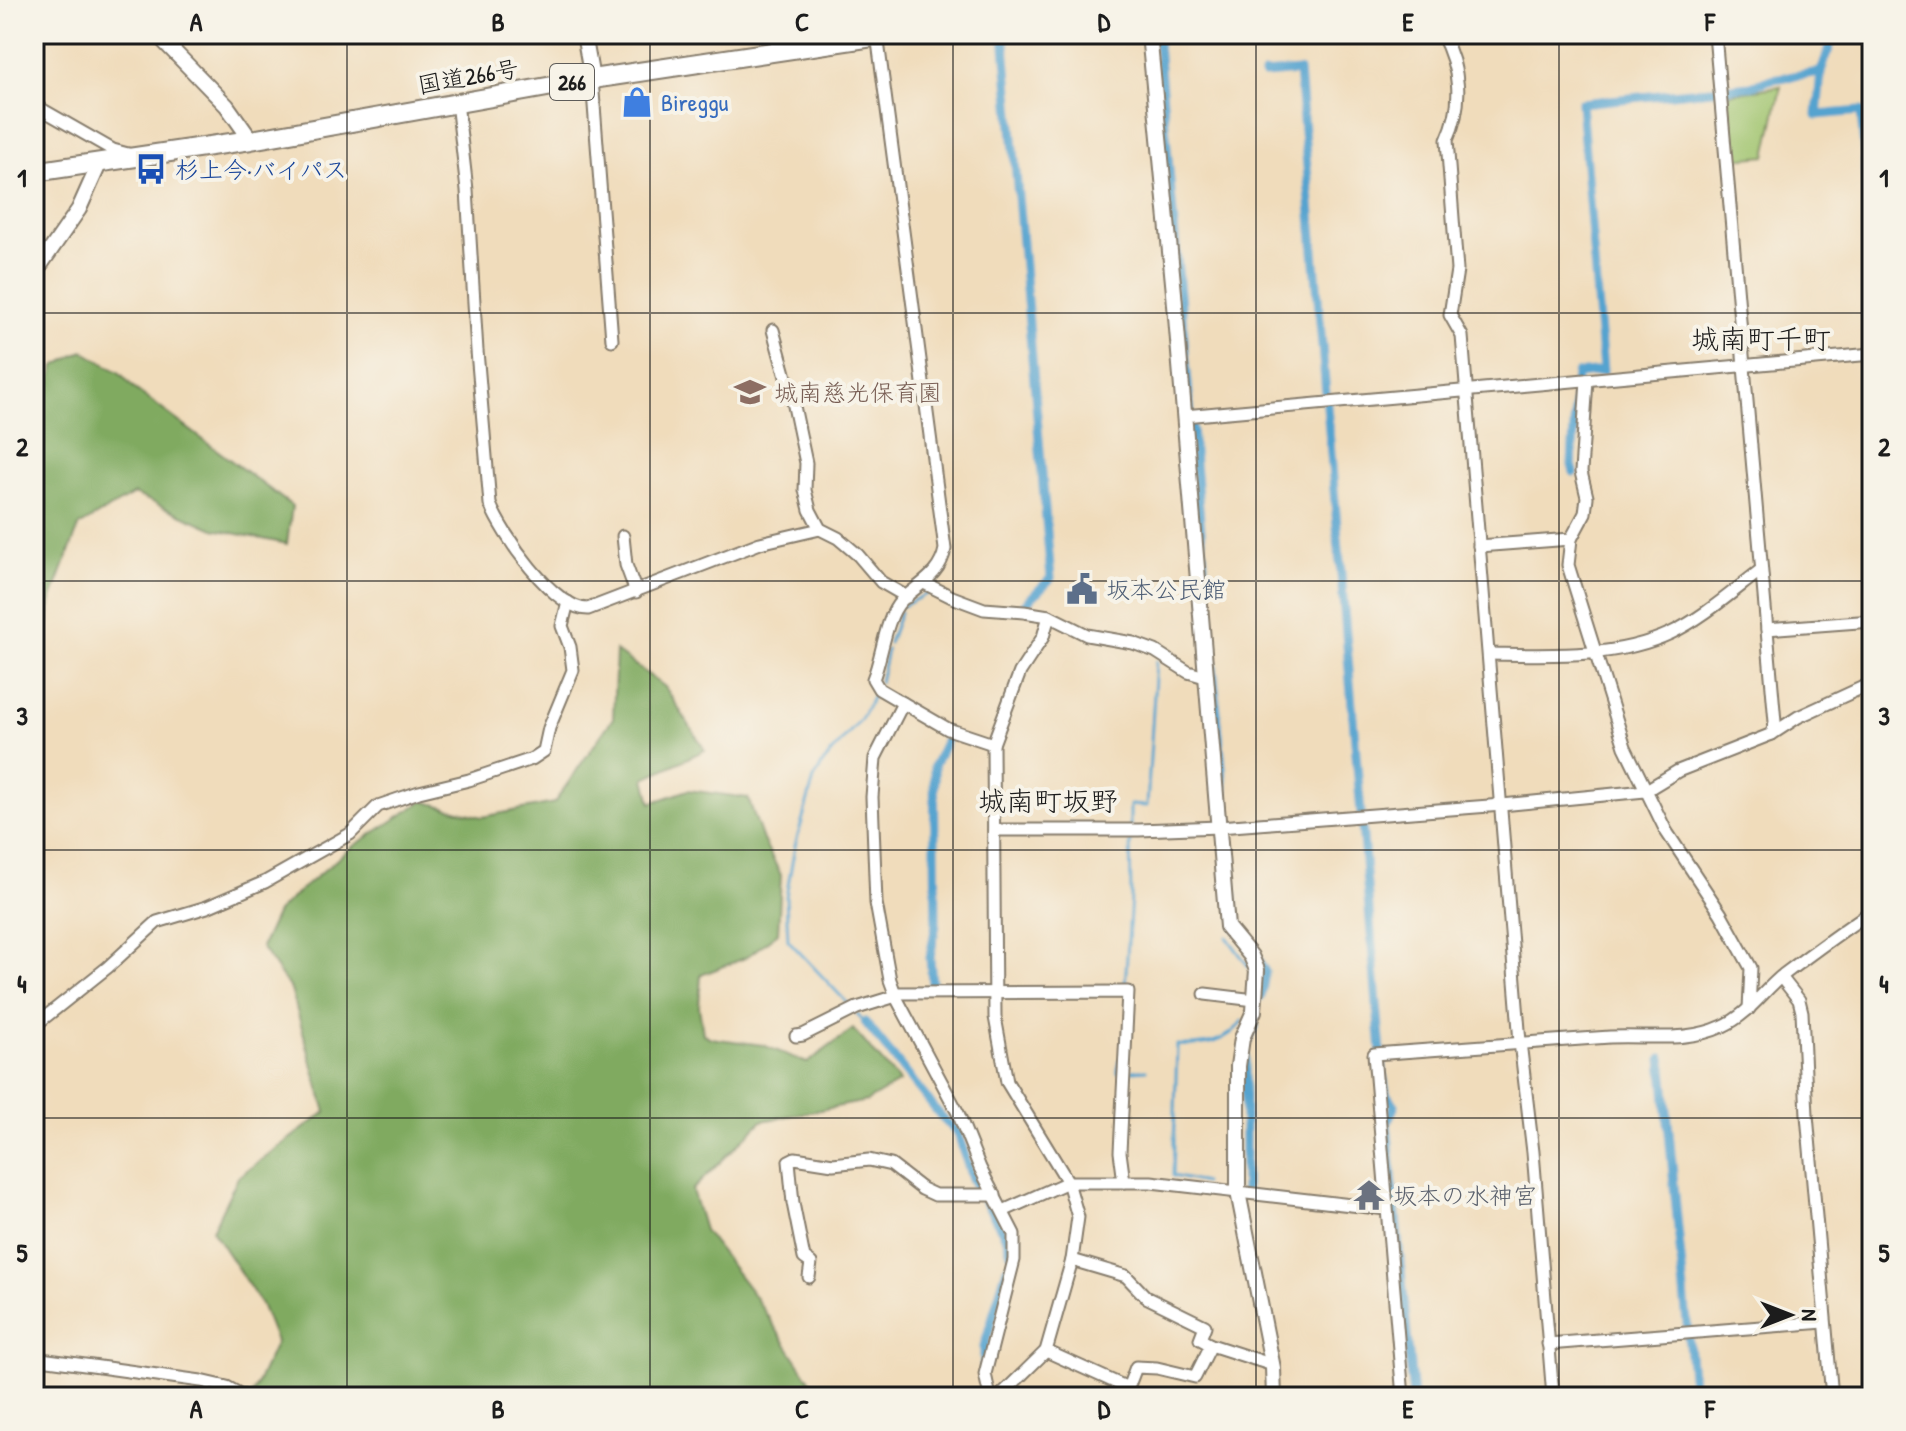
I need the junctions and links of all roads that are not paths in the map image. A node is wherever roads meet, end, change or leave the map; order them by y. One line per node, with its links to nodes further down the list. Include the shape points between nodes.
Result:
1 (157, 34): 10 (street, via 227,106)
2 (584, 34): 7 (street)
3 (1149, 34): 21 (street)
4 (1442, 34): 20 (street, via 1458,72 1454,125 1447,140 1457,270 1450,315 1462,336)
5 (1715, 34): 18 (street)
6 (882, 35): 7 (highway, 国道266号 / 266); 27 (street, via 945,549)
7 (592, 79): 9 (highway, 国道266号 / 266); 16 (street)
8 (34, 102): 11 (street, via 113,150)
9 (457, 102): 10 (highway, 国道266号 / 266); 30 (street, via 490,504 498,525 542,581)
10 (251, 140): 11 (highway, 国道266号 / 266)
11 (141, 156): 12 (highway, 国道266号 / 266)
12 (100, 162): 13 (highway, 266); 14 (street, via 79,209)
13 (34, 172)
14 (34, 274)
15 (773, 330): 22 (street, via 806,463 805,490)
16 (612, 340)
17 (1872, 354): 18 (street)
18 (1744, 367): 19 (street); 26 (street)
19 (1587, 380): 20 (street); 24 (street, via 1581,472 1587,497)
20 (1467, 389): 21 (street); 25 (street)
21 (1184, 416): 36 (street)
22 (820, 529): 28 (street, via 760,543); 29 (street, via 858,555 881,582)
23 (623, 536): 28 (street)
24 (1571, 539): 25 (street); 34 (street, via 1568,565)
25 (1479, 546): 35 (street)
26 (1761, 570): 33 (street); 34 (street, via 1671,633)
27 (924, 583): 29 (street); 31 (street, via 984,609)
28 (636, 592): 30 (street, via 588,609)
29 (907, 597): 38 (street, via 899,602 873,679 879,689)
30 (568, 602): 52 (street, via 562,626 573,670 544,751 378,806 350,834 265,882 157,922)
31 (1049, 616): 36 (street, via 1087,635 1155,651); 40 (street, via 1043,637 1020,672)
32 (1872, 621): 33 (street)
33 (1767, 629): 39 (street)
34 (1596, 651): 35 (street); 41 (street, via 1625,747)
35 (1489, 654): 42 (street)
36 (1205, 677): 43 (street)
37 (1872, 683): 39 (street)
38 (903, 703): 40 (street, via 948,729); 48 (street, via 875,758 872,797 876,903)
39 (1772, 734): 41 (street, via 1678,771)
40 (993, 744): 44 (street)
41 (1645, 791): 42 (street); 51 (street, via 1751,968)
42 (1502, 805): 43 (street); 54 (street)
43 (1219, 827): 44 (street); 50 (street, via 1227,927 1257,970)
44 (994, 830): 47 (street)
45 (1872, 911): 46 (street)
46 (1781, 977): 51 (street); 63 (street, via 1802,1012)
47 (995, 991): 48 (street); 55 (street, via 1007,1082); 56 (street, via 1128,992 1120,1152)
48 (896, 994): 53 (street); 58 (street)
49 (1205, 994): 50 (street)
50 (1255, 1000): 57 (street, via 1238,1066)
51 (1749, 1009): 54 (street, via 1703,1034)
52 (34, 1026)
53 (796, 1036)
54 (1520, 1042): 59 (street, via 1374,1054); 64 (street)
55 (1068, 1182): 56 (street); 60 (street); 61 (street, via 1078,1217)
56 (1124, 1182): 57 (street)
57 (1238, 1192): 59 (street); 68 (street)
58 (995, 1195): 60 (street); 62 (street, via 935,1195 891,1165 869,1160 833,1164 795,1158 789,1161 793,1203 804,1258 811,1263)
59 (1386, 1209): 74 (street)
60 (1003, 1211): 71 (street, via 1014,1234 1014,1260 985,1374)
61 (1072, 1260): 65 (street, via 1126,1276 1146,1297 1205,1326 1200,1339); 66 (street)
62 (809, 1277)
63 (1824, 1322): 64 (street); 76 (street)
64 (1548, 1344): 75 (street)
65 (1211, 1345): 68 (street); 69 (street, via 1195,1377 1136,1367)
66 (1046, 1351): 69 (street); 72 (street)
67 (34, 1358): 70 (street, via 201,1381)
68 (1273, 1365): 73 (street)
69 (1129, 1392)
70 (245, 1397)
71 (990, 1397)
72 (999, 1397)
73 (1274, 1397)
74 (1403, 1397)
75 (1553, 1397)
76 (1832, 1397)

